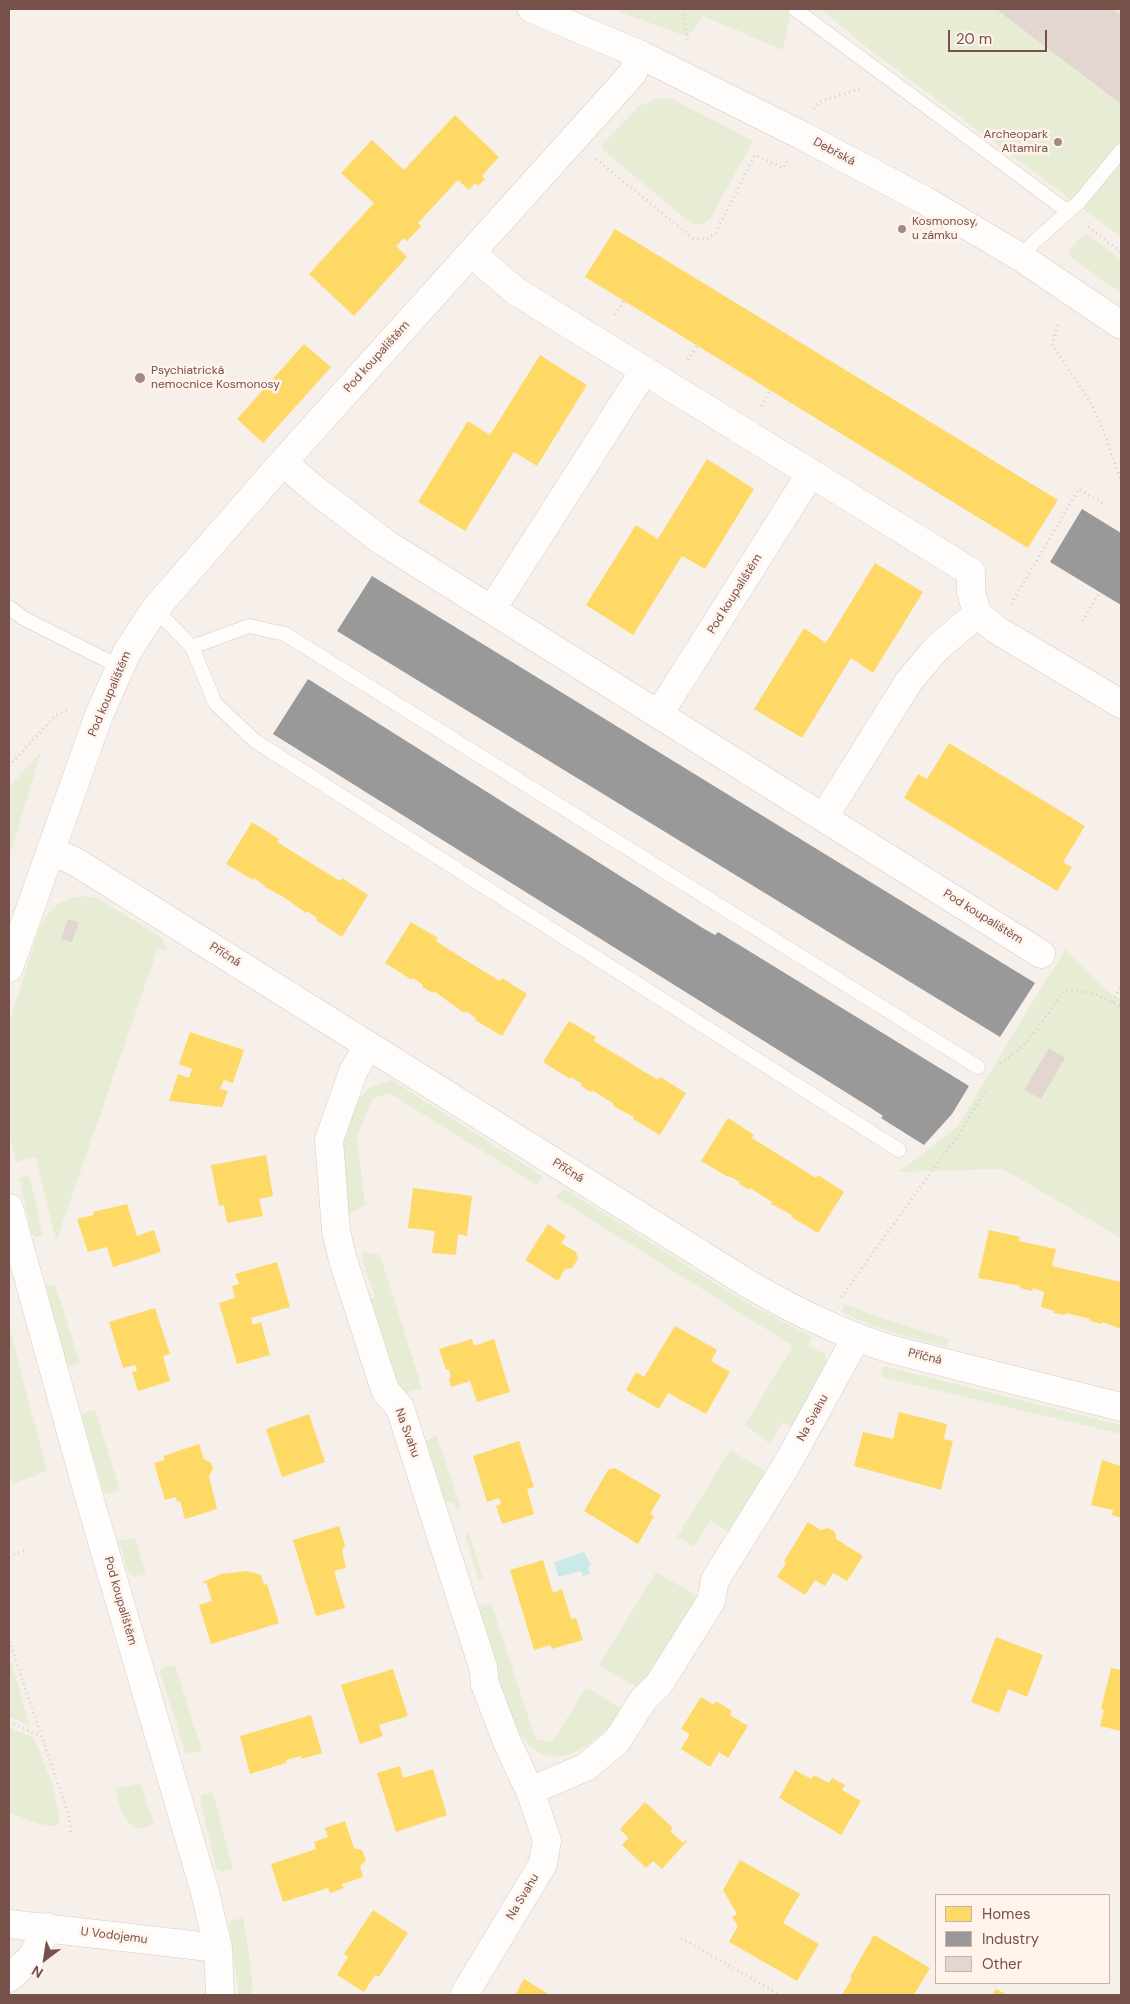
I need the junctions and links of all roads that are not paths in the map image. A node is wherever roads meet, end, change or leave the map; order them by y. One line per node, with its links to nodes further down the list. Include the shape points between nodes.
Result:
1 (532, 9): 3 (street, Debřská)
2 (795, 9): 5 (lane)
3 (640, 54): 6 (street, Pod koupalištěm, via 632,74); 7 (street, Debřská, via 924,200)
4 (1121, 151): 5 (lane, via 1079,202)
5 (1067, 211): 7 (lane)
6 (471, 253): 9 (street, via 517,292); 10 (street, Pod koupalištěm)
7 (1022, 258): 8 (street, Debřská)
8 (1121, 325)
9 (644, 371): 11 (street); 14 (street)
10 (283, 462): 13 (street, Pod koupalištěm); 14 (street, Pod koupalištěm, via 314,490 385,543)
11 (811, 473): 15 (street, via 971,572 971,591); 19 (street, Pod koupalištěm)
12 (9, 607): 17 (lane, via 22,618)
13 (155, 609): 16 (lane); 17 (street, Pod koupalištěm)
14 (492, 609): 19 (street, Pod koupalištěm)
15 (987, 622): 18 (street); 20 (street, via 937,648 909,681)
16 (192, 647): 25 (lane, via 249,626 285,634); 26 (lane, via 215,703 255,741)
17 (120, 667): 21 (street, Pod koupalištěm, via 99,715)
18 (1121, 704)
19 (659, 714): 20 (street, Pod koupalištěm)
20 (824, 818): 22 (street, Pod koupalištěm)
21 (52, 851): 23 (street, Pod koupalištěm); 24 (street, Příčná, via 76,862)
22 (1041, 954)
23 (9, 968)
24 (368, 1046): 28 (street, Příčná, via 766,1294); 30 (street, Na Svahu, via 353,1072 329,1140 336,1231 385,1390 403,1417 484,1667 485,1684)
25 (978, 1067)
26 (899, 1150)
27 (9, 1208): 33 (street, Pod koupalištěm, via 89,1497 206,1892)
28 (856, 1338): 29 (street, Příčná); 30 (street, Na Svahu, via 786,1466 715,1580 711,1601 659,1684 643,1700 617,1741 586,1767)
29 (1121, 1407)
30 (530, 1791): 36 (street, Na Svahu, via 547,1840 543,1864)
31 (9, 1924): 32 (street, U Vodojemu)
32 (48, 1927): 33 (street, U Vodojemu); 34 (street, via 31,1958)
33 (218, 1948): 35 (street, Pod koupalištěm)
34 (9, 1978)
35 (220, 1995)
36 (464, 1995)

